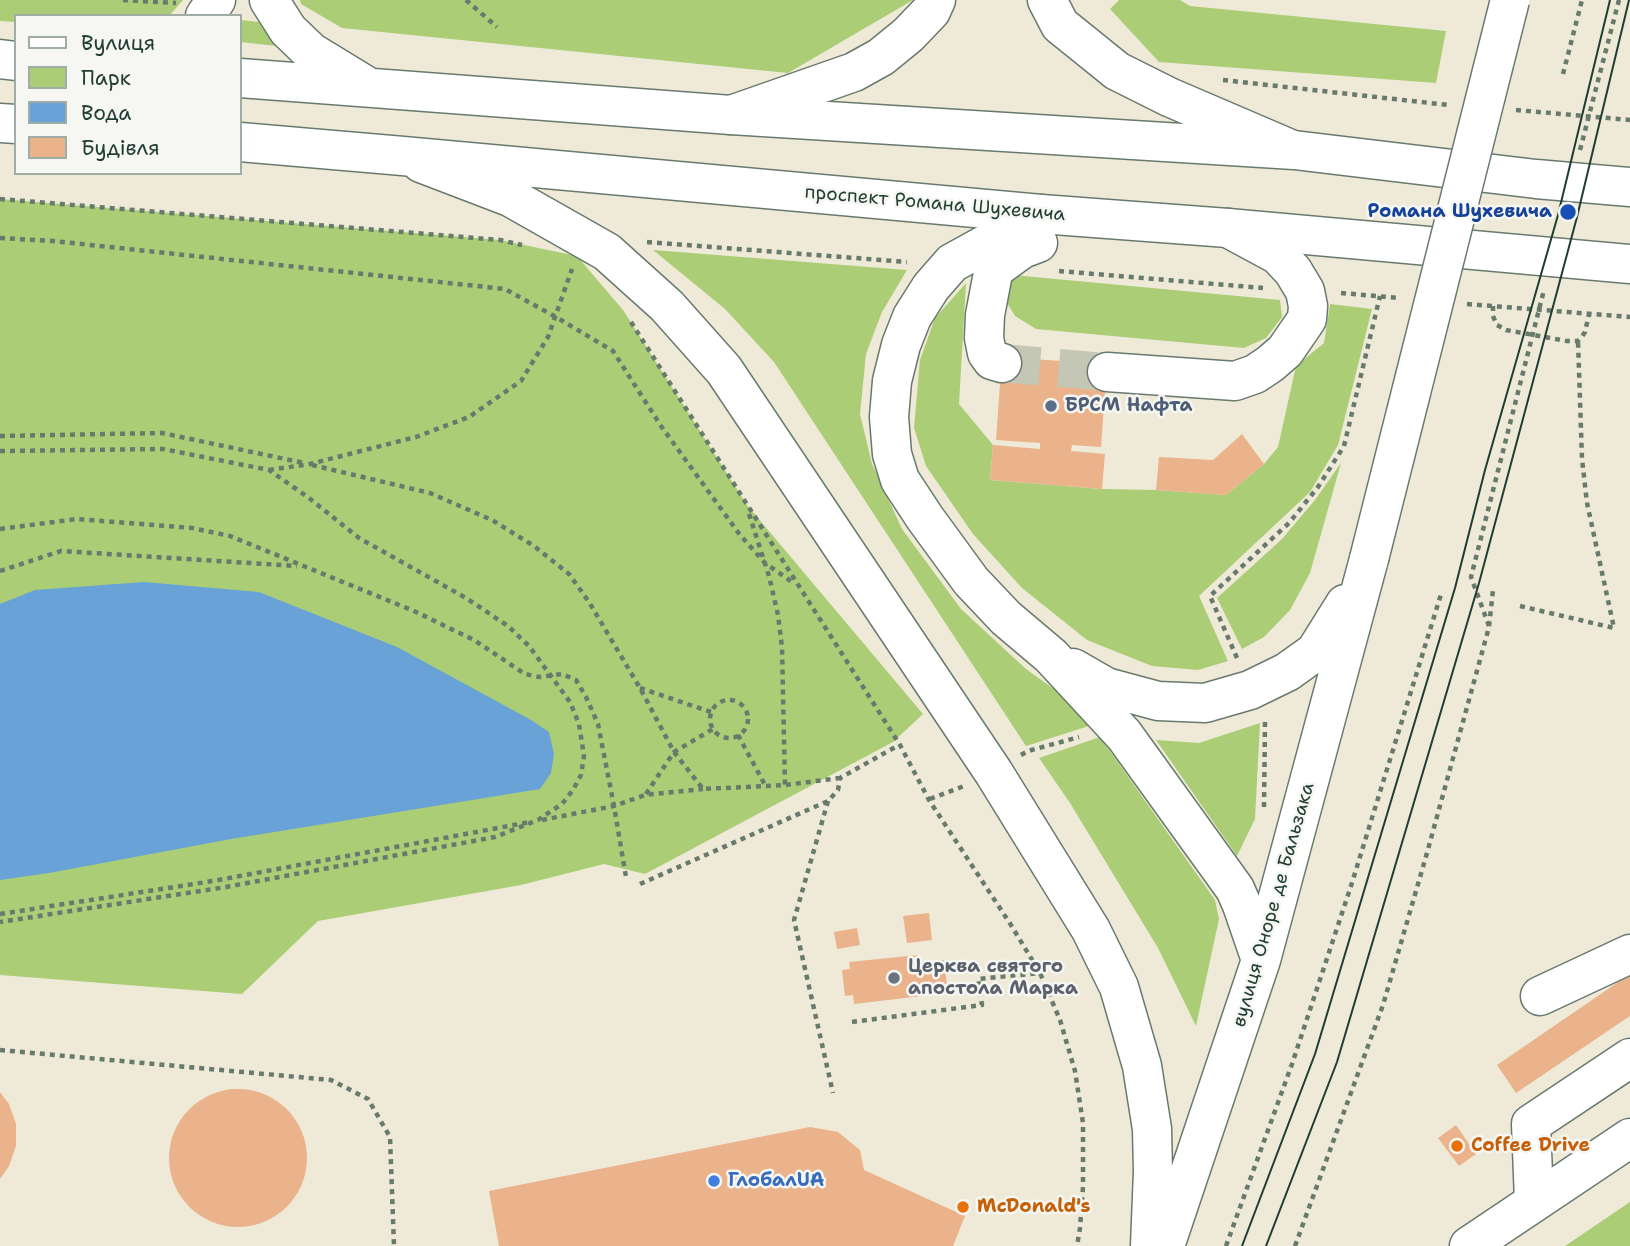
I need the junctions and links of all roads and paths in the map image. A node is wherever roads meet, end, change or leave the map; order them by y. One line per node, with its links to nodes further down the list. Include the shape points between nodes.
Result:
1 (269, 0): 12 (street, via 288,30 311,52)
2 (466, 0): 8 (path)
3 (936, 0): 15 (street, via 908,35 881,57 854,72)
4 (1046, 0): 18 (street, via 1060,25 1116,71)
5 (1510, 0): 51 (street, bridge)
6 (1582, 0): 9 (path)
7 (1619, 0): 20 (path)
8 (497, 27)
9 (1563, 74)
10 (242, 78): 12 (street)
11 (1210, 79): 13 (path)
12 (370, 88): 15 (street)
13 (1457, 105)
14 (1511, 110): 16 (path)
15 (731, 115): 18 (street)
16 (1630, 120)
17 (242, 142): 19 (street, проспект Романа Шухевича)
18 (1294, 150): 21 (street)
19 (403, 156): 23 (street, проспект Романа Шухевича); 28 (street, via 510,197)
20 (1578, 161)
21 (1630, 187)
22 (0, 199): 27 (path, via 500,240)
23 (1041, 214): 24 (street, проспект Романа Шухевича); 29 (street)
24 (1123, 221): 25 (street, проспект Романа Шухевича); 43 (street, via 1067,232 1022,248 997,267 989,290 984,338 992,360)
25 (1228, 228): 30 (street, проспект Романа Шухевича); 33 (street, via 1278,255)
26 (0, 238): 39 (path, via 505,289)
27 (526, 246)
28 (592, 254): 29 (path, via 636,241); 39 (path); 93 (street, via 667,306 724,370 994,773 1091,930 1119,987 1142,1066 1152,1129)
29 (952, 263): 60 (street, via 912,317 901,345 891,381 892,454 900,480 971,581)
30 (1628, 264)
31 (1052, 271): 33 (path)
32 (1546, 282): 59 (path, via 1471,577)
33 (1305, 290): 34 (path); 44 (street, via 1307,319 1285,351 1255,374 1235,381)
34 (1380, 296): 35 (path); 61 (path, via 1344,446 1289,523 1210,596)
35 (1405, 298)
36 (1455, 303): 37 (path)
37 (1493, 306): 38 (path); 42 (path, via 1497,325 1506,330)
38 (1589, 314): 40 (path); 42 (path)
39 (556, 317): 47 (path, via 521,382 469,417 416,437); 52 (path, via 613,351 661,426)
40 (1630, 317)
41 (630, 321): 49 (path)
42 (1578, 341): 58 (path, via 1581,459 1614,628)
43 (1002, 363)
44 (1107, 372)
45 (0, 436): 47 (path, via 162,433)
46 (0, 451): 48 (path, via 163,449)
47 (310, 464): 48 (path); 63 (path, via 430,494 492,520 534,546 569,574)
48 (269, 470): 62 (path, via 359,538 508,626)
49 (747, 505): 52 (path); 55 (path)
50 (0, 529): 53 (path, via 77,519 192,528 230,536)
51 (1369, 559): 60 (street, via 1315,652 1250,690 1205,703 1158,701 1106,687); 82 (street, вулиця Оноре де Бальзака)
52 (765, 563): 55 (path); 71 (path, via 782,647)
53 (302, 567): 54 (path, via 61,551); 62 (path, via 426,616 474,640 525,674)
54 (0, 571)
55 (797, 585): 67 (path)
56 (1442, 590): 95 (path, via 1343,912)
57 (1493, 590): 59 (path)
58 (1520, 606)
59 (1489, 627): 96 (path, via 1383,1005)
60 (1051, 656): 82 (street, via 1124,735 1235,889)
61 (1239, 662)
62 (552, 675): 75 (path, via 576,680 586,696 598,724); 76 (path, via 575,713 584,756 573,790)
63 (640, 688): 64 (path); 68 (path)
64 (711, 712): 65 (path); 66 (path, via 726,700 738,703 747,719)
65 (713, 729): 66 (path, via 722,736); 68 (path)
66 (738, 735): 70 (path)
67 (900, 745): 69 (path); 83 (path, via 929,800)
68 (674, 752): 72 (path); 73 (path)
69 (840, 778): 71 (path); 74 (path, via 838,790)
70 (765, 785): 71 (path); 72 (path)
71 (785, 785)
72 (703, 789): 73 (path)
73 (645, 795): 75 (path)
74 (828, 801): 78 (path); 88 (path, via 794,920)
75 (614, 806): 76 (path); 77 (path)
76 (538, 820): 79 (path, via 213,881); 80 (path, via 495,837 226,887)
77 (626, 877)
78 (640, 884)
79 (0, 914)
80 (0, 922)
81 (1630, 954): 84 (street)
82 (1261, 960): 94 (street, вулиця Оноре де Бальзака)
83 (1040, 973): 85 (path, via 978,979 982,1005); 92 (path, via 1075,1071 1083,1124)
84 (1540, 996)
85 (852, 1022)
86 (0, 1050): 91 (path, via 331,1080 368,1099 390,1136)
87 (1630, 1058): 90 (street, via 1531,1124)
88 (833, 1093)
89 (1630, 1138): 90 (street)
90 (1534, 1202): 97 (street)
91 (394, 1246)
92 (1077, 1246)
93 (1150, 1246)
94 (1165, 1246)
95 (1226, 1246)
96 (1295, 1246)
97 (1469, 1246)

